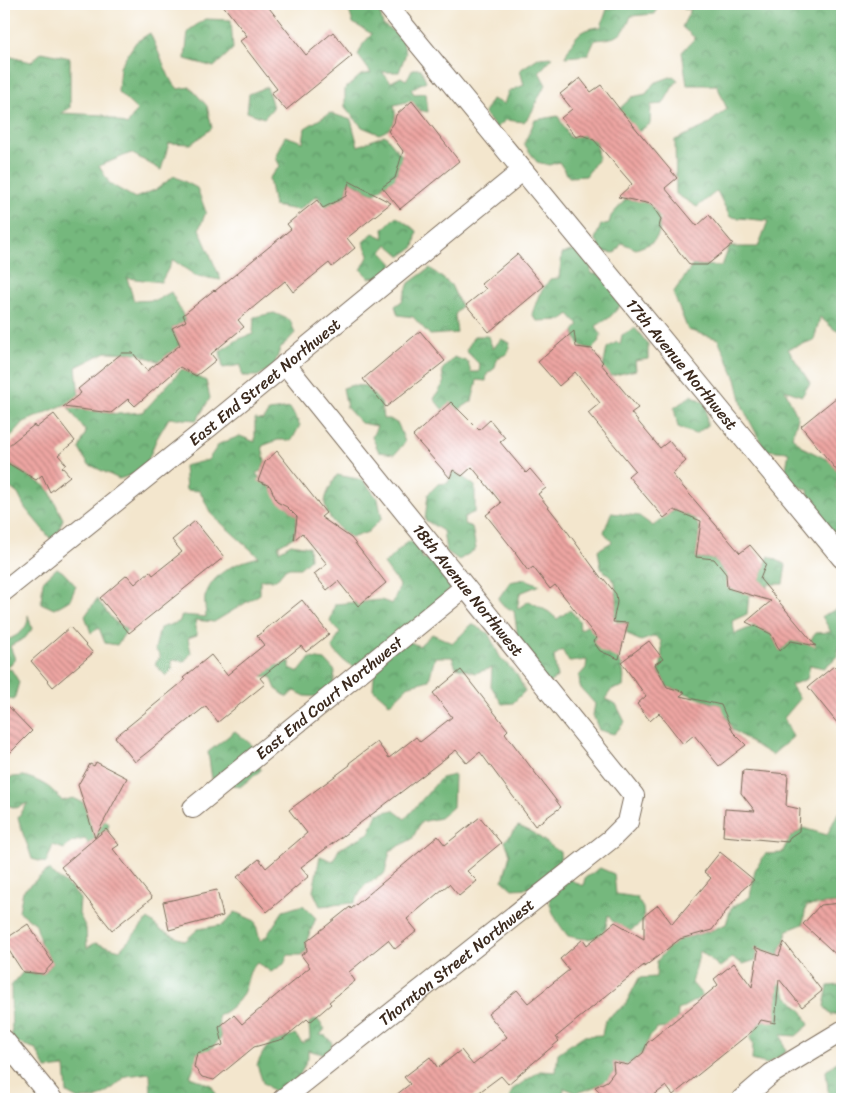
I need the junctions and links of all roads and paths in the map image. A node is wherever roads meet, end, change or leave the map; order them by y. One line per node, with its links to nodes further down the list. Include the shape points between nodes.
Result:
1 (386, 4): 2 (street, 17th Avenue Northwest)
2 (522, 170): 3 (street, East End Street Northwest); 4 (street, 17th Avenue Northwest)
3 (285, 364): 5 (street, 18th Avenue Northwest); 6 (street, East End Street Northwest)
4 (842, 558)
5 (465, 587): 7 (street, East End Court Northwest); 8 (street, 18th Avenue Northwest, via 634,796)
6 (4, 591)
7 (193, 808)
8 (628, 822): 12 (street, Thornton Street Northwest, via 611,839)
9 (842, 1031): 13 (street, via 771,1074)
10 (4, 1040): 11 (street)
11 (52, 1099)
12 (283, 1099)
13 (742, 1099)

